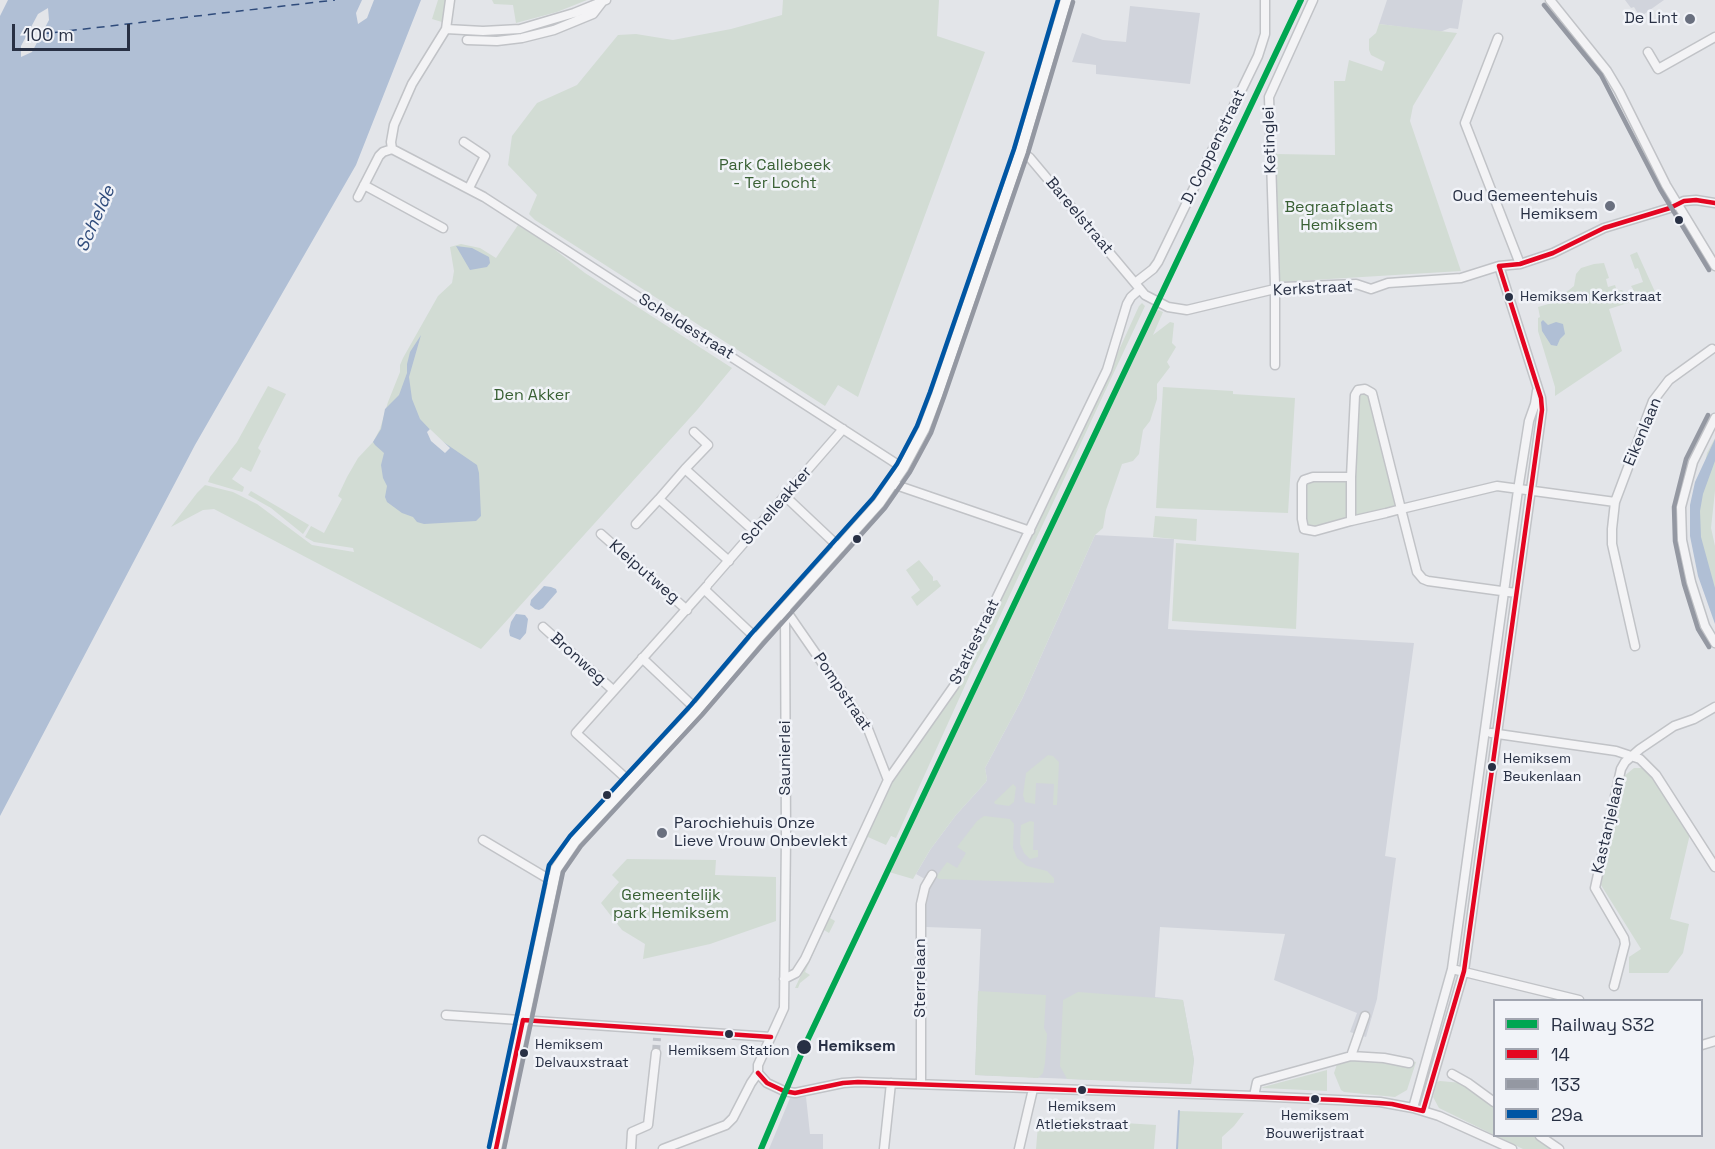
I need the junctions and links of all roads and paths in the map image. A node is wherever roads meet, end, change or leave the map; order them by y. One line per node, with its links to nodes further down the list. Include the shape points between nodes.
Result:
1 (450, 0): 7 (street)
2 (1066, 0): 14 (main road)
3 (1265, 0): 24 (street, D. Coppenstraat, via 1263,45 1158,262)
4 (1313, 0): 25 (street, Ketinglei, via 1269,97)
5 (1550, 0): 19 (street, via 1607,71)
6 (604, 1): 7 (street, via 520,28); 10 (street, via 593,14 554,30 497,41)
7 (446, 29): 13 (street, via 412,84 394,125)
8 (1715, 37): 11 (street, via 1658,69)
9 (1498, 38): 21 (street, via 1466,129)
10 (467, 40)
11 (1648, 52)
12 (464, 142): 16 (street, via 485,156)
13 (392, 149): 15 (street, via 379,156); 16 (street, Scheldestraat)
14 (1021, 151): 24 (street, Bareelstraat); 32 (main road, via 928,418)
15 (364, 185): 17 (street); 20 (street)
16 (469, 189): 30 (street, Scheldestraat)
17 (358, 196)
18 (1715, 203): 19 (street, Kerkstraat, via 1696,200)
19 (1677, 205): 21 (street, Kerkstraat, via 1604,228); 23 (street)
20 (443, 228)
21 (1520, 264): 22 (street, Kerkstraat)
22 (1499, 266): 25 (street, Kerkstraat, via 1461,278 1388,283 1371,289 1356,284); 28 (street)
23 (1715, 266)
24 (1138, 286): 25 (street, Kerkstraat, via 1157,302 1187,310); 45 (street, Statiestraat, via 1127,304 1107,370)
25 (1275, 289): 27 (street, Ketinglei)
26 (1712, 349): 40 (street, Eikenlaan, via 1669,380 1653,401)
27 (1275, 365)
28 (1537, 386): 36 (street); 37 (street, via 1542,410)
29 (1715, 418): 56 (street, via 1693,462 1681,507 1682,540 1691,582 1705,626)
30 (843, 429): 32 (street, Scheldestraat); 38 (street, Schelleakker)
31 (694, 432): 33 (street, via 708,445)
32 (903, 468): 35 (main road)
33 (686, 469): 39 (street); 44 (street)
34 (1351, 477): 41 (street, via 1355,395 1365,389 1372,393); 42 (street); 42 (street, via 1313,477 1302,484 1304,529)
35 (893, 484): 45 (street); 47 (main road)
36 (1518, 490): 37 (street); 41 (street, via 1497,486); 50 (street)
37 (1530, 491): 40 (street); 51 (street)
38 (786, 497): 44 (street, Schelleakker); 47 (street)
39 (659, 499): 43 (street); 48 (street)
40 (1615, 502): 57 (street, Eikenlaan, via 1612,544)
41 (1401, 509): 42 (street); 50 (street, via 1417,572 1423,579)
42 (1351, 521)
43 (636, 524)
44 (754, 531): 48 (street, Schelleakker)
45 (1030, 531): 65 (street, Statiestraat, via 954,686)
46 (601, 534): 52 (street, Kleiputweg)
47 (840, 548): 53 (main road)
48 (729, 561): 49 (street, Schelleakker)
49 (707, 586): 52 (street, Schelleakker); 55 (street)
50 (1505, 591): 51 (street); 62 (street)
51 (1516, 593): 63 (street)
52 (687, 609): 58 (street, Schelleakker)
53 (785, 609): 55 (main road); 65 (street, Pompstraat, via 868,729); 73 (street, Saunierlei)
54 (543, 627): 59 (street, Bronweg)
55 (757, 639): 61 (main road)
56 (1715, 643)
57 (1635, 646)
58 (642, 658): 59 (street, Schelleakker); 61 (street)
59 (613, 690): 66 (street, Schelleakker, via 576,733)
60 (1715, 707): 64 (street, Kastanjelaan, via 1674,726)
61 (697, 710): 66 (main road)
62 (1485, 732): 63 (street); 71 (street)
63 (1496, 734): 64 (street); 72 (street)
64 (1632, 755): 68 (street, via 1656,775); 74 (street, Kastanjelaan, via 1622,769 1595,888 1624,938)
65 (888, 780): 73 (street, Statiestraat, via 805,959 796,973)
66 (629, 781): 70 (main road, via 575,841)
67 (483, 840): 70 (street)
68 (1715, 867)
69 (932, 875): 88 (street, Sterrelaan, via 921,904)
70 (552, 881): 78 (main road)
71 (1452, 969): 72 (street); 82 (street)
72 (1464, 971): 75 (street); 83 (street)
73 (784, 979): 79 (street, Saunierlei, via 784,1008)
74 (1614, 986)
75 (1575, 999)
76 (446, 1015): 78 (street)
77 (1365, 1016): 81 (street)
78 (523, 1020): 79 (street, via 658,1034); 95 (main road)
79 (771, 1037): 85 (street, Saunierlei)
80 (656, 1053): 96 (street, via 648,1125 632,1132)
81 (1351, 1056): 84 (street); 90 (street, via 1257,1082)
82 (1427, 1057): 83 (street); 92 (street)
83 (1438, 1061): 93 (street)
84 (1408, 1063)
85 (758, 1073): 87 (street, via 767,1083 795,1094 843,1083); 97 (street, Saunierlei, via 738,1113 726,1125)
86 (1452, 1074): 91 (street)
87 (891, 1083): 88 (street); 98 (street)
88 (921, 1084): 89 (street)
89 (1033, 1089): 90 (street); 99 (street)
90 (1254, 1096): 92 (street)
91 (1493, 1101)
92 (1413, 1108): 93 (street)
93 (1423, 1111): 100 (street)
94 (1541, 1137): 101 (street)
95 (496, 1149)
96 (631, 1149)
97 (663, 1149)
98 (884, 1149)
99 (1019, 1149)
100 (1512, 1149)
101 (1559, 1149)

